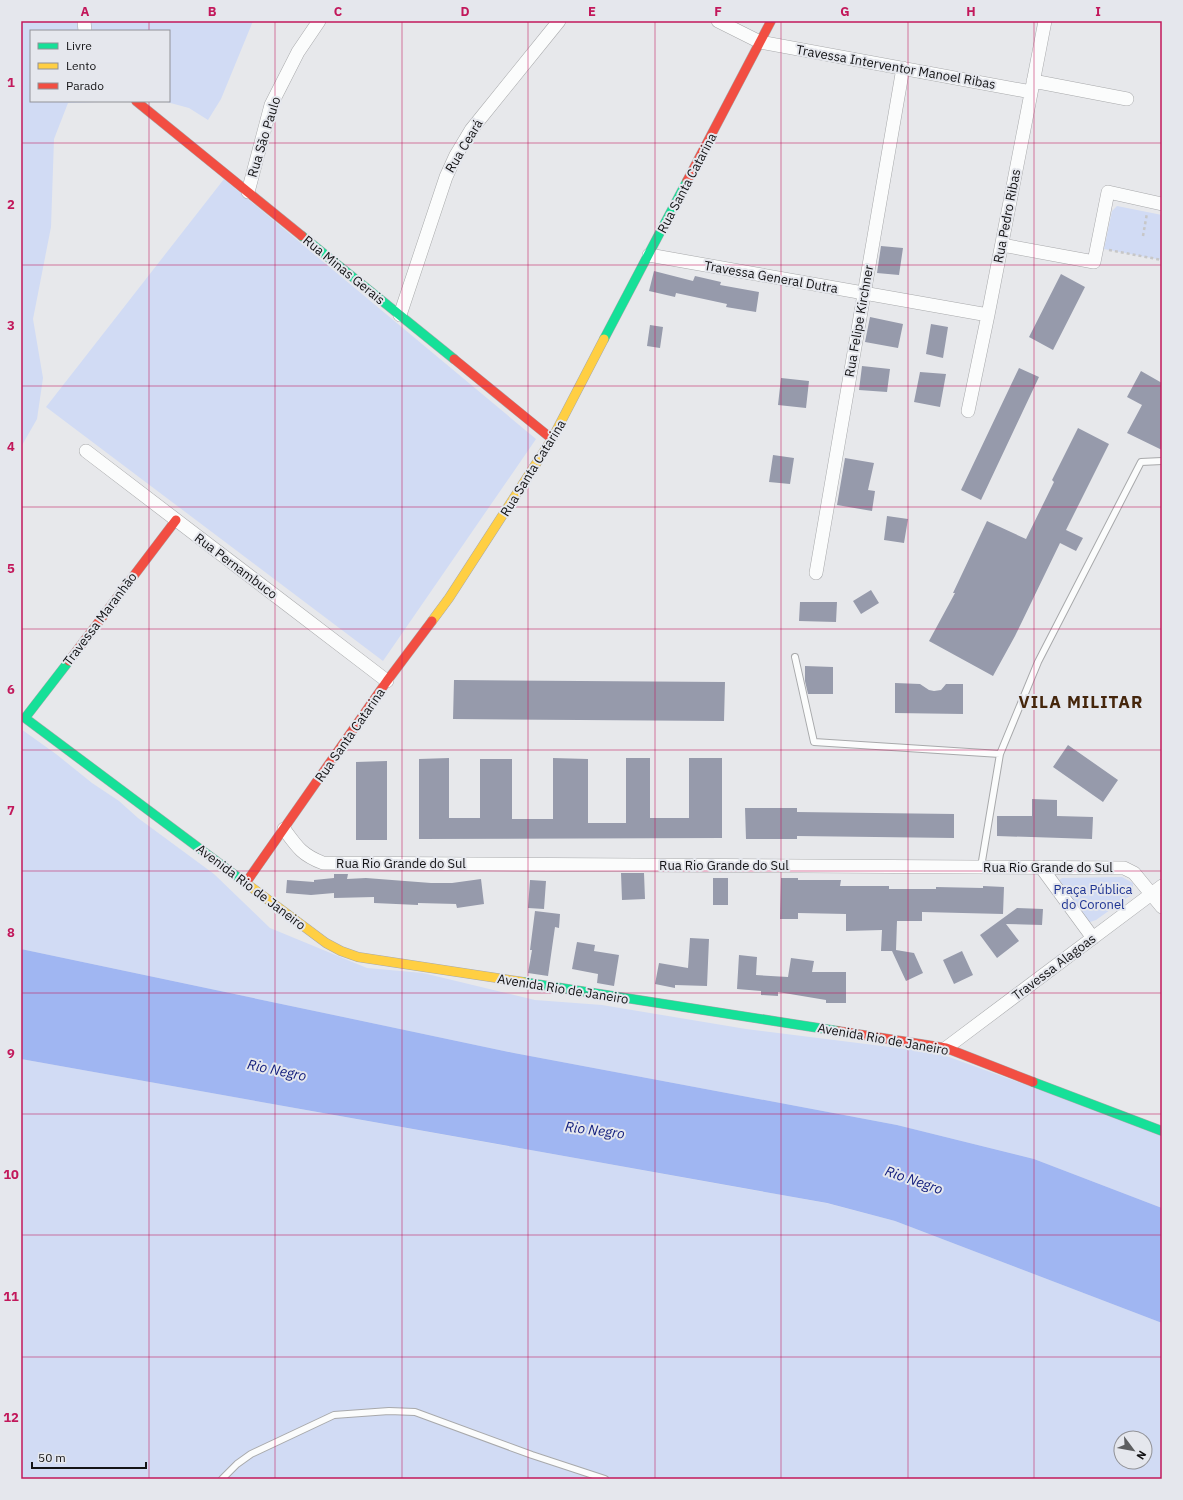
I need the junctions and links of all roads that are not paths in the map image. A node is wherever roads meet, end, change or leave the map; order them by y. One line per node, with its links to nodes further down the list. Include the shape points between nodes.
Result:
1 (318, 21): 11 (street, Rua São Paulo, via 298,52 272,105)
2 (559, 21): 16 (street, Rua Ceará, via 471,130 456,155 446,177)
3 (718, 21): 6 (street, Travessa Interventor Manoel Ribas)
4 (771, 21): 6 (street, Rua Santa Catarina)
5 (1045, 21): 8 (street, Rua Pedro Ribas)
6 (760, 42): 7 (street, Travessa Interventor Manoel Ribas); 14 (street, Rua Santa Catarina)
7 (903, 68): 8 (street, Travessa Interventor Manoel Ribas); 15 (street, Rua Felipe Kirchner)
8 (1032, 87): 9 (street, Travessa Interventor Manoel Ribas); 13 (street, Rua Pedro Ribas)
9 (1127, 99)
10 (137, 102): 11 (street, Rua Minas Gerais)
11 (248, 192): 16 (street, Rua Minas Gerais)
12 (1153, 206): 13 (street, via 1108,192 1094,262)
13 (1002, 246): 17 (street, Rua Pedro Ribas)
14 (649, 255): 15 (street, Travessa General Dutra); 19 (street, Rua Santa Catarina)
15 (864, 293): 17 (street, Travessa General Dutra); 23 (street, Rua Felipe Kirchner)
16 (400, 315): 19 (street, Rua Minas Gerais)
17 (988, 315): 18 (street, Rua Pedro Ribas)
18 (968, 410)
19 (552, 439): 25 (street, Rua Santa Catarina, via 449,598)
20 (86, 451): 22 (street, Rua Pernambuco)
21 (1162, 461): 27 (lane, via 1141,462 1038,662)
22 (176, 520): 25 (street, Rua Pernambuco); 26 (street, Travessa Maranhão)
23 (816, 573)
24 (795, 657): 27 (lane, via 814,742)
25 (387, 681): 28 (street, Rua Santa Catarina)
26 (25, 718): 31 (street, Avenida Rio de Janeiro)
27 (1000, 754): 29 (lane)
28 (284, 829): 29 (street, Rua Rio Grande do Sul, via 298,848 310,858 323,863); 31 (street, Rua Santa Catarina)
29 (981, 867): 30 (street, Rua Rio Grande do Sul)
30 (1042, 867): 32 (street, Rua Rio Grande do Sul, via 1124,868); 34 (street)
31 (245, 884): 35 (street, Avenida Rio de Janeiro, via 326,943 358,957)
32 (1157, 890): 33 (street, Rua Rio Grande do Sul); 34 (street, Travessa Alagoas)
33 (1162, 907)
34 (1093, 938): 35 (street, Travessa Alagoas)
35 (946, 1048): 36 (street, Avenida Rio de Janeiro)
36 (1162, 1131)
37 (222, 1479): 38 (lane, via 251,1454 334,1415 389,1411 415,1412)
38 (605, 1479)

